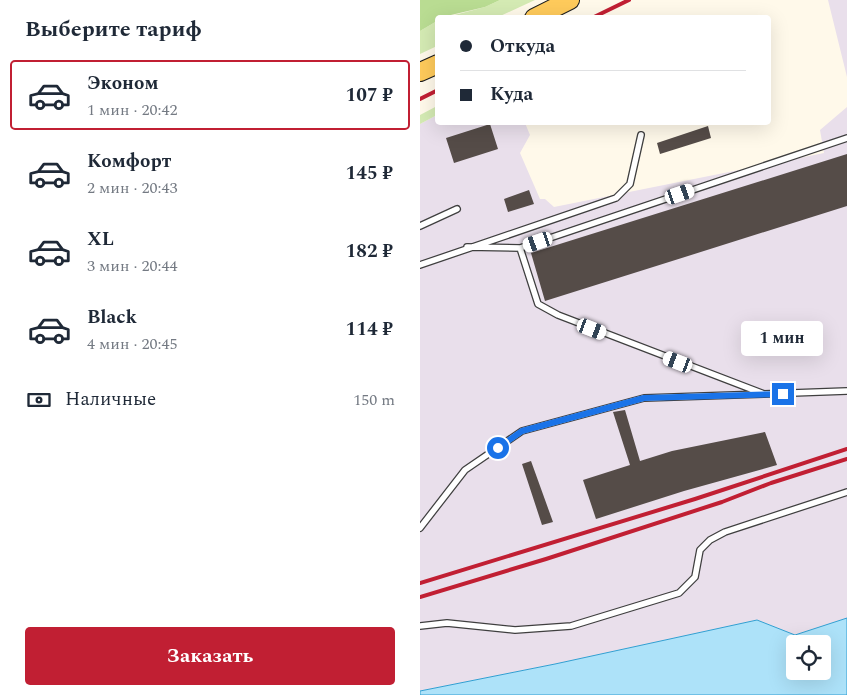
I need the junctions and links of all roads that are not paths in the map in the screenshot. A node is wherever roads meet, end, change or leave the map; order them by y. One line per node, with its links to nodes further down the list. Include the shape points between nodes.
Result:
1 (570, 0): 2 (main road)
2 (540, 15)
3 (435, 65): 4 (main road)
4 (420, 72)
5 (641, 135): 9 (lane, via 630,184 616,198)
6 (847, 138): 10 (lane)
7 (457, 208): 8 (lane)
8 (420, 226)
9 (467, 247): 10 (lane); 11 (lane)
10 (520, 248): 13 (lane, via 538,304 545,310)
11 (420, 265)
12 (847, 391): 13 (lane)
13 (764, 394): 15 (lane, via 644,398 522,431 465,470)
14 (847, 492): 16 (lane, via 725,532 710,540 700,550 695,577 679,593 571,626 515,630 447,623)
15 (420, 528)
16 (420, 626)

